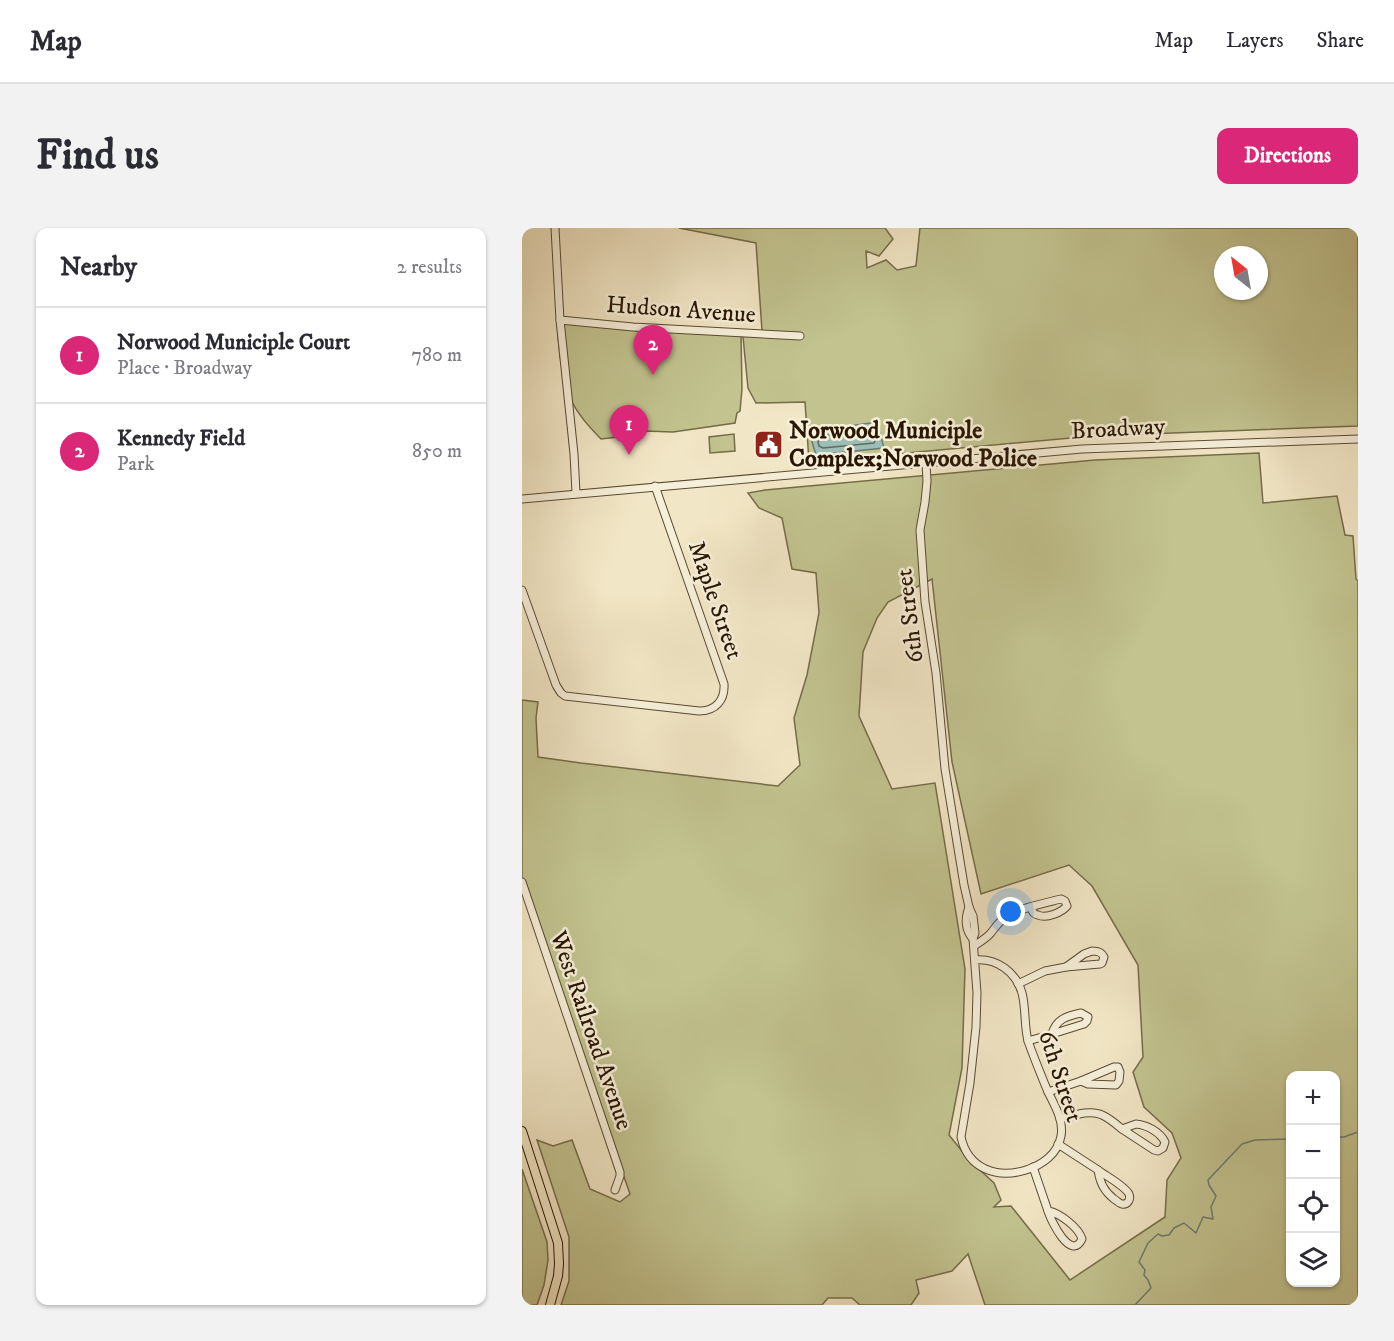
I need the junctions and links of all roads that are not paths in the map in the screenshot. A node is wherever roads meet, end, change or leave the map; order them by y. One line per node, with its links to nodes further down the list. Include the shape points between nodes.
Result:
1 (555, 228): 2 (street)
2 (560, 320): 3 (street, Hudson Avenue); 7 (street)
3 (800, 336)
4 (1358, 439): 5 (street, Broadway, via 1082,449)
5 (926, 463): 6 (street, Broadway); 12 (street, 6th Street, via 920,530 925,602 945,769 973,916)
6 (656, 486): 7 (street, Broadway); 9 (street, Maple Street, via 724,684 724,694 710,710 569,697 561,693)
7 (576, 493): 8 (street, Broadway)
8 (522, 499)
9 (522, 590)
10 (522, 882): 26 (street, West Railroad Avenue, via 620,1172)
11 (1031, 908): 11 (street, via 1061,899 1067,906 1042,916); 12 (street, via 1008,916 988,936)
12 (974, 942): 13 (street, 6th Street)
13 (975, 960): 15 (street, via 997,963); 24 (street, 6th Street, via 975,1036 961,1141 975,1163 986,1170 1007,1174)
14 (1066, 966): 14 (street, via 1100,964 1104,957 1097,951 1088,952); 15 (street)
15 (1018, 984): 17 (street, 6th Street)
16 (1052, 1034): 16 (street, via 1082,1025 1088,1017 1081,1013 1064,1018 1056,1023); 17 (street)
17 (1028, 1041): 19 (street, 6th Street)
18 (1081, 1081): 18 (street, via 1111,1068 1119,1069 1116,1085); 19 (street)
19 (1048, 1092): 20 (street, 6th Street)
20 (1060, 1119): 21 (street, via 1096,1113); 23 (street, 6th Street)
21 (1122, 1129): 21 (street, via 1154,1150 1161,1150 1164,1145 1162,1136 1146,1126 1136,1124)
22 (522, 1131): 28 (main road, via 558,1242 558,1276)
23 (1058, 1144): 24 (street, 6th Street, via 1048,1159); 25 (street)
24 (1033, 1167): 27 (street)
25 (1098, 1170): 25 (street, via 1129,1194 1126,1204 1120,1204 1107,1193)
26 (615, 1190)
27 (1048, 1211): 27 (street, via 1057,1231 1070,1245 1079,1245 1080,1233 1061,1216)
28 (550, 1305)

